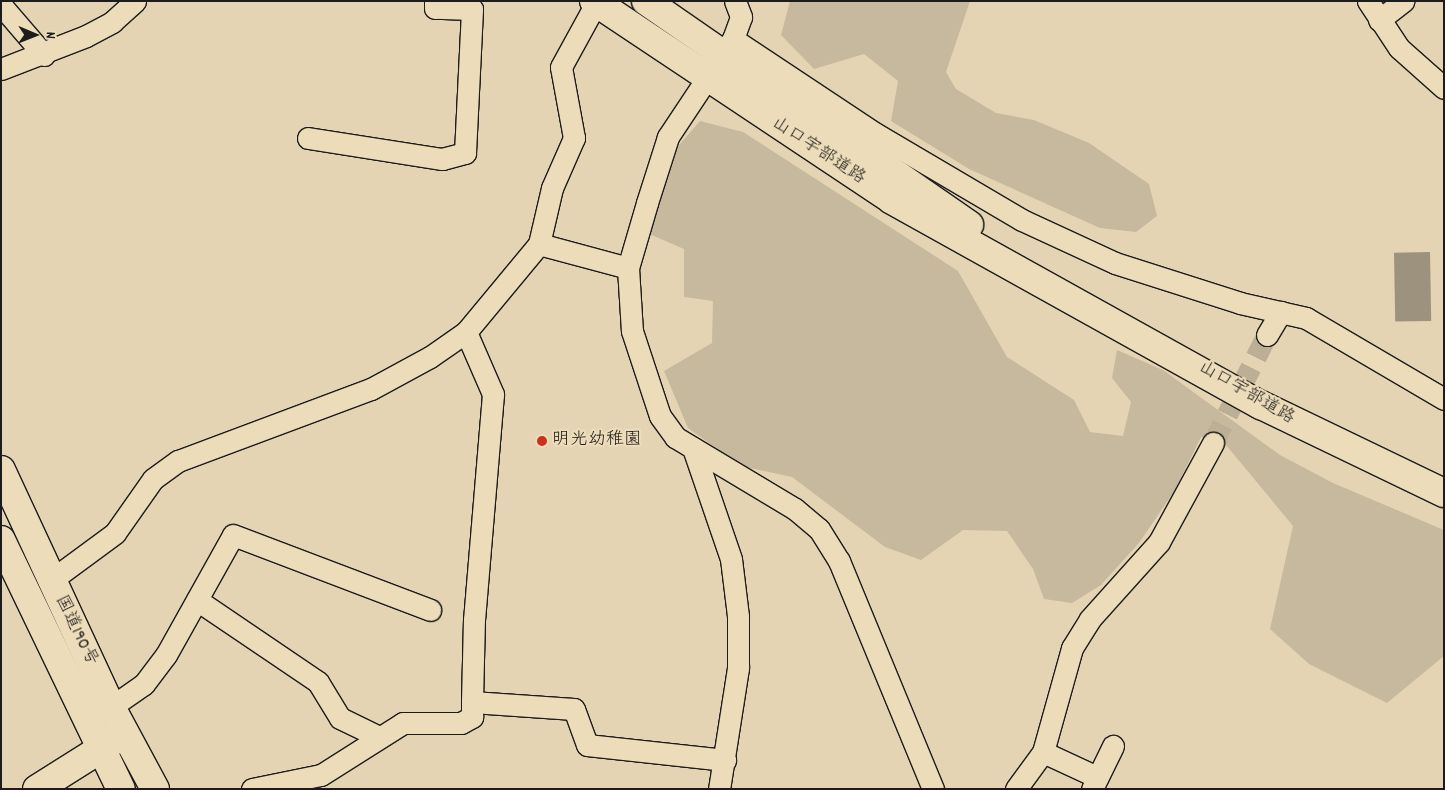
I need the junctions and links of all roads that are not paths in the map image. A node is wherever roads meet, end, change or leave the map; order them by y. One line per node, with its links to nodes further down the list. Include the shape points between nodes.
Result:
1 (135, 1): 11 (street, via 112,22)
2 (435, 1): 15 (street, via 435,8 472,9 465,153 442,159)
3 (646, 1): 10 (main road, 山口宇部道路)
4 (735, 1): 10 (street, via 741,16)
5 (1368, 1): 9 (street)
6 (1403, 1): 9 (street)
7 (595, 2): 13 (main road, 山口宇部道路); 16 (street, via 560,67 574,138 552,188)
8 (1, 5): 11 (street)
9 (1378, 20): 14 (street, via 1399,48)
10 (729, 47): 13 (street); 18 (main road, 山口宇部道路); 19 (street, via 1022,220 1115,263)
11 (44, 55): 12 (street)
12 (1, 69)
13 (709, 80): 17 (street, via 668,137); 18 (main road, 山口宇部道路, via 892,200)
14 (1444, 88)
15 (308, 138)
16 (540, 244): 17 (street); 20 (street)
17 (628, 268): 24 (street, via 632,331 660,416 675,437)
18 (1053, 287): 26 (main road, 山口宇部道路, via 1261,405)
19 (1281, 312): 21 (street); 22 (street, via 1306,318)
20 (466, 332): 28 (street, via 371,389 178,461 153,479 115,533); 31 (street, via 493,394 474,619)
21 (1268, 335)
22 (1444, 399)
23 (1213, 444): 37 (street, via 1159,542 1090,618 1072,648)
24 (693, 448): 38 (street, via 732,559 738,616 738,668); 45 (street, via 795,509 819,529 839,560)
25 (1, 470): 28 (main road, 国道190号)
26 (1444, 493)
27 (1, 540): 36 (main road, 国道190号)
28 (50, 581): 32 (main road, 国道190号)
29 (197, 600): 30 (street, via 233,535); 32 (street, via 144,684); 34 (street, via 318,682 340,718)
30 (430, 610)
31 (472, 702): 34 (street, via 472,717 461,723 403,723); 38 (street, via 574,709 587,745)
32 (111, 707): 33 (main road, 国道190号)
33 (124, 735): 36 (main road); 43 (main road, 国道190号)
34 (377, 736): 44 (street, via 321,775)
35 (1113, 746): 39 (street)
36 (98, 749): 41 (main road); 42 (main road, 国道190号)
37 (1043, 752): 39 (street); 46 (street)
38 (725, 760): 40 (street)
39 (1094, 783)
40 (720, 788)
41 (38, 789)
42 (121, 789)
43 (155, 789)
44 (252, 789)
45 (933, 789)
46 (1016, 789)

